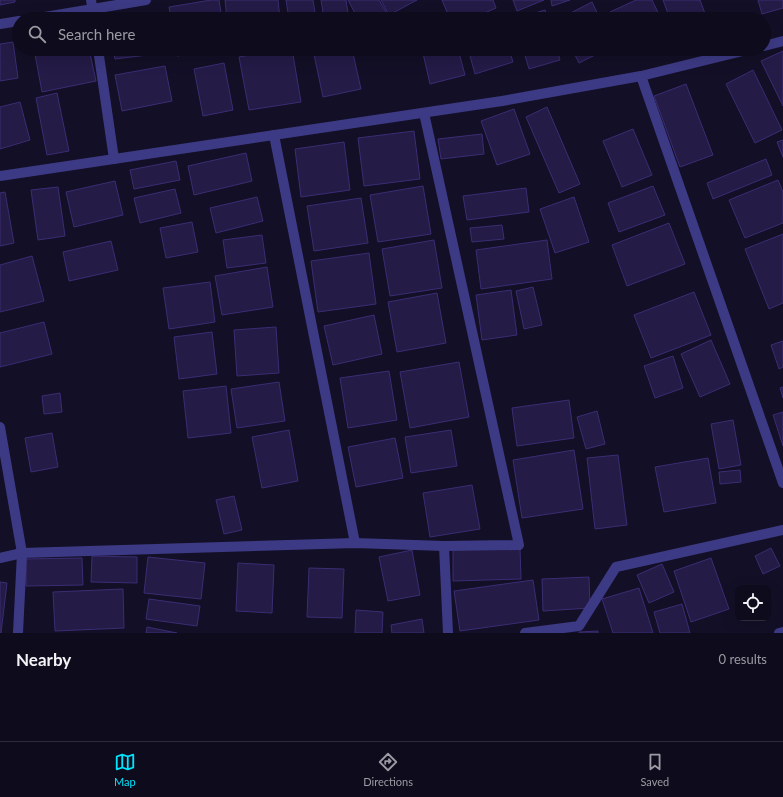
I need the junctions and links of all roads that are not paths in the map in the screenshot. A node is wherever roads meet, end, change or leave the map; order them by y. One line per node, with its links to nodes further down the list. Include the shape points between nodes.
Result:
1 (146, 0): 2 (street)
2 (93, 10): 3 (street)
3 (80, 12)
4 (12, 22): 5 (street)
5 (0, 24)
6 (783, 41): 7 (street)
7 (771, 44)
8 (99, 56): 13 (street)
9 (722, 56): 10 (street)
10 (641, 76): 11 (street); 16 (street)
11 (424, 112): 12 (street); 19 (street, via 519,545)
12 (274, 135): 13 (street); 18 (street)
13 (114, 159): 14 (street)
14 (0, 176)
15 (0, 427): 20 (street)
16 (783, 483)
17 (783, 530): 25 (street, via 616,567 579,626)
18 (355, 544): 19 (street); 20 (street)
19 (444, 546): 24 (street)
20 (22, 553): 21 (street); 23 (street)
21 (0, 558)
22 (783, 632): 26 (street)
23 (18, 633)
24 (448, 633)
25 (524, 633)
26 (779, 633)

